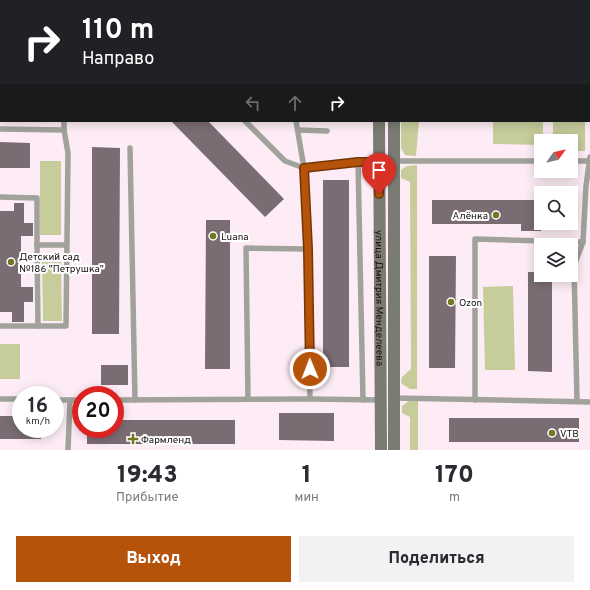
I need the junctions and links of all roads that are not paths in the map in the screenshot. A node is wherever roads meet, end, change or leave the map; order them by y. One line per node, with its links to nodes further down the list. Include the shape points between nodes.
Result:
1 (64, 122): 7 (lane)
2 (245, 122): 18 (lane, via 285,161)
3 (296, 122): 8 (lane)
4 (378, 122): 17 (street, улица Дмитрия Менделеева)
5 (394, 122): 12 (street, улица Дмитрия Менделеева)
6 (0, 129): 7 (lane)
7 (64, 130): 22 (lane, via 68,153)
8 (298, 130): 9 (lane); 18 (lane)
9 (326, 131)
10 (130, 148): 34 (lane)
11 (590, 157): 15 (lane)
12 (393, 161): 13 (lane); 26 (street, улица Дмитрия Менделеева)
13 (534, 161)
14 (578, 161): 15 (lane)
15 (590, 161): 20 (lane)
16 (358, 162): 17 (lane); 18 (lane); 35 (lane)
17 (379, 162): 36 (street, улица Дмитрия Менделеева)
18 (304, 168): 23 (lane)
19 (0, 197): 21 (lane, via 37,198)
20 (583, 242): 37 (lane, via 474,238); 38 (lane, via 574,266)
21 (37, 245): 22 (lane); 25 (lane)
22 (66, 245): 25 (lane, via 66,326)
23 (308, 249): 29 (lane, via 246,248); 30 (lane)
24 (0, 326): 25 (lane)
25 (38, 326)
26 (394, 398): 37 (lane); 42 (street, улица Дмитрия Менделеева)
27 (0, 399): 28 (lane)
28 (12, 399)
29 (248, 399): 30 (lane); 34 (lane)
30 (310, 399): 35 (lane)
31 (64, 400): 32 (lane)
32 (70, 400): 40 (lane)
33 (124, 400): 34 (lane)
34 (135, 400)
35 (363, 400): 36 (lane)
36 (381, 400): 41 (street, улица Дмитрия Менделеева)
37 (475, 400): 38 (lane)
38 (577, 402): 39 (lane)
39 (590, 402)
40 (68, 450)
41 (381, 450)
42 (394, 450)

